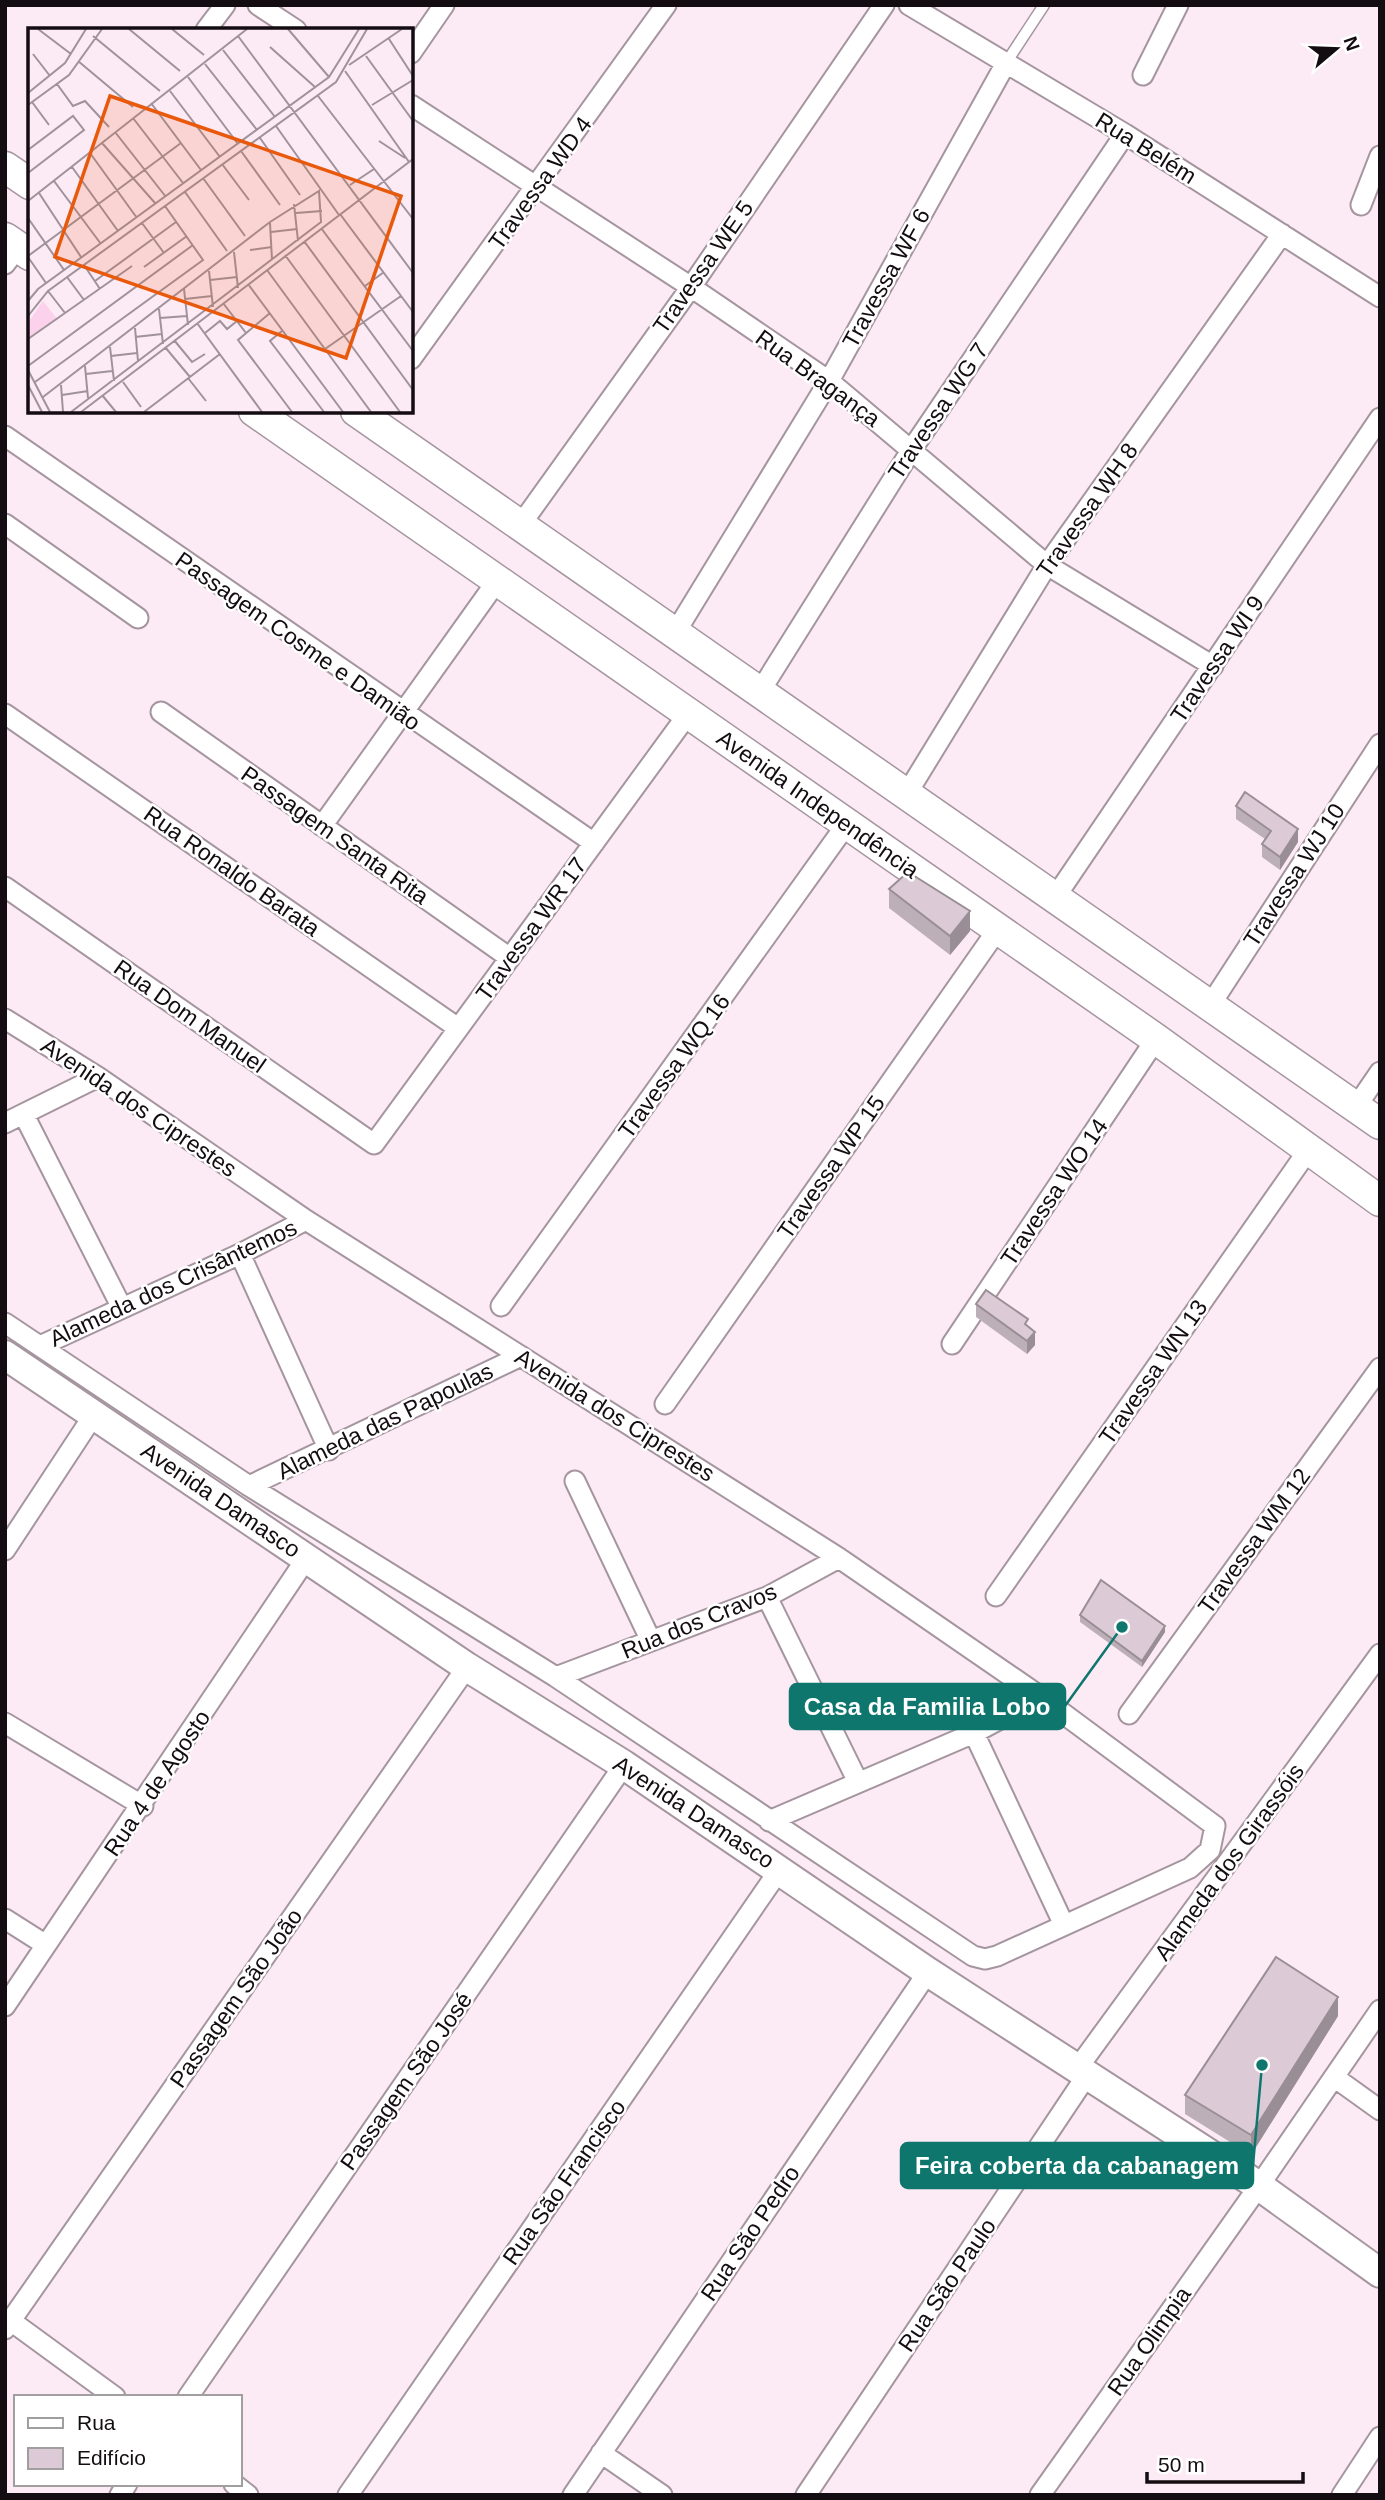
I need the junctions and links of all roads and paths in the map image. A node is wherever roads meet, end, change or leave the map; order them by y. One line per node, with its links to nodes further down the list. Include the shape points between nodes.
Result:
1 (225, 5): 9 (street)
2 (258, 5): 10 (street)
3 (444, 5): 11 (street)
4 (666, 5): 19 (street, Travessa WD 4)
5 (884, 5): 22 (street, Travessa WE 5)
6 (909, 5): 12 (street, Rua Belém)
7 (1044, 5): 12 (lane)
8 (1178, 5): 13 (street)
9 (208, 28)
10 (293, 28)
11 (413, 50)
12 (1006, 64): 15 (street, Rua Belém); 25 (street, Travessa WF 6)
13 (1143, 75)
14 (413, 106): 19 (street, Rua Bragança)
15 (1125, 134): 21 (street, Rua Belém); 30 (street, Travessa WG 7)
16 (1380, 156): 20 (street)
17 (5, 167): 18 (main road)
18 (28, 183)
19 (537, 188): 22 (street, Rua Bragança); 24 (street, Travessa WD 4)
20 (1361, 205)
21 (1282, 234): 23 (street, Rua Belém); 33 (street, Travessa WH 8)
22 (691, 286): 25 (street, Rua Bragança); 32 (street, Travessa WE 5)
23 (1380, 297)
24 (413, 356)
25 (829, 381): 30 (street, Rua Bragança); 36 (street, Travessa WF 6)
26 (257, 413): 34 (main road, Avenida Independência)
27 (365, 414): 32 (main road)
28 (1380, 418): 37 (street, Travessa WI 9)
29 (5, 436): 41 (street, Passagem Cosme e Damião)
30 (912, 449): 33 (street, Rua Bragança); 38 (street, Travessa WG 7)
31 (5, 524): 35 (street)
32 (519, 527): 36 (main road)
33 (1047, 565): 37 (street, Rua Bragança); 44 (street, Travessa WH 8)
34 (497, 581): 41 (street); 42 (main road, Avenida Independência)
35 (138, 618)
36 (675, 633): 38 (main road)
37 (1213, 666): 49 (street, Travessa WI 9)
38 (759, 693): 44 (main road)
39 (161, 712): 46 (street, Passagem Santa Rita)
40 (5, 713): 54 (street, Rua Ronaldo Barata)
41 (403, 714): 46 (street); 47 (street, Passagem Cosme e Damião)
42 (688, 714): 45 (main road, Avenida Independência); 47 (street, Travessa WR 17)
43 (1380, 744): 52 (street, Travessa WJ 10)
44 (906, 795): 49 (main road)
45 (846, 825): 50 (main road, Avenida Independência); 66 (street, Travessa WQ 16)
46 (322, 826): 51 (street, Passagem Santa Rita)
47 (594, 843): 51 (street, Travessa WR 17)
48 (5, 887): 61 (street, Rua Dom Manuel)
49 (1054, 899): 52 (main road)
50 (998, 929): 55 (main road, Avenida Independência); 74 (street, Travessa WP 15)
51 (510, 958): 54 (street, Travessa WR 17)
52 (1209, 1007): 59 (main road)
53 (5, 1019): 57 (street, Avenida dos Ciprestes)
54 (458, 1028): 61 (street, Travessa WR 17)
55 (1156, 1040): 62 (main road, Avenida Independência); 69 (street, Travessa WO 14)
56 (1380, 1072): 59 (street)
57 (98, 1077): 58 (street); 64 (street, Avenida dos Ciprestes)
58 (23, 1115): 60 (street); 67 (street)
59 (1368, 1116)
60 (5, 1123)
61 (374, 1144)
62 (1309, 1149): 63 (main road, Avenida Independência); 82 (street, Travessa WN 13)
63 (1380, 1201)
64 (306, 1220): 65 (street, Alameda dos Crisântemos); 72 (street, Avenida dos Ciprestes)
65 (240, 1254): 67 (street, Alameda dos Crisântemos); 76 (street)
66 (501, 1306)
67 (122, 1308): 70 (street, Alameda dos Crisântemos)
68 (5, 1323): 70 (street, Avenida Damasco)
69 (952, 1344)
70 (40, 1346): 78 (street, Avenida Damasco)
71 (5, 1355): 75 (street, Avenida Damasco)
72 (521, 1356): 76 (street, Alameda das Papoulas); 80 (street, Avenida dos Ciprestes)
73 (1380, 1368): 89 (street, Travessa WM 12)
74 (665, 1404)
75 (95, 1413): 79 (street); 81 (street, Avenida Damasco)
76 (329, 1450): 78 (street, Alameda das Papoulas)
77 (575, 1481): 84 (street)
78 (249, 1486): 87 (street, Avenida Damasco)
79 (5, 1550)
80 (839, 1558): 83 (street, Rua dos Cravos); 88 (street, Avenida dos Ciprestes)
81 (306, 1559): 86 (street, Avenida Damasco); 94 (street, Rua 4 de Agosto)
82 (996, 1595)
83 (767, 1597): 84 (street, Rua dos Cravos); 93 (street)
84 (651, 1641): 87 (street, Rua dos Cravos)
85 (1380, 1654): 103 (street, Alameda dos Girassóis)
86 (467, 1667): 92 (street, Avenida Damasco); 108 (street, Passagem São João)
87 (556, 1677): 95 (street, Avenida Damasco)
88 (1041, 1697): 91 (street); 98 (street, Avenida dos Ciprestes, via 1215,1826 1210,1850 1190,1868)
89 (1129, 1714)
90 (5, 1723): 94 (street)
91 (974, 1734): 93 (street); 98 (street)
92 (624, 1766): 96 (street, Avenida Damasco); 110 (street, Passagem São José)
93 (859, 1782): 95 (street)
94 (143, 1806): 99 (street, Rua 4 de Agosto)
95 (769, 1821): 98 (street, Avenida Damasco, via 973,1956 997,1956)
96 (780, 1869): 100 (street, Avenida Damasco); 113 (street, Rua São Francisco)
97 (5, 1919): 99 (street)
98 (1064, 1925)
99 (46, 1945): 101 (street, Rua 4 de Agosto)
100 (928, 1972): 103 (street, Avenida Damasco); 112 (street, Rua São Pedro)
101 (5, 2006)
102 (1380, 2010): 104 (street, Rua Olimpia)
103 (1082, 2072): 106 (street, Avenida Damasco); 116 (street, Rua São Paulo)
104 (1334, 2077): 105 (street); 106 (street, Rua Olimpia)
105 (1380, 2110)
106 (1259, 2186): 107 (street, Avenida Damasco); 117 (street, Rua Olimpia)
107 (1380, 2273)
108 (8, 2325): 109 (street)
109 (111, 2395)
110 (189, 2395)
111 (1380, 2437): 118 (street)
112 (601, 2453): 114 (street, Rua São Pedro); 115 (street)
113 (348, 2495)
114 (573, 2495)
115 (662, 2495)
116 (806, 2495)
117 (1040, 2495)
118 (1342, 2495)

